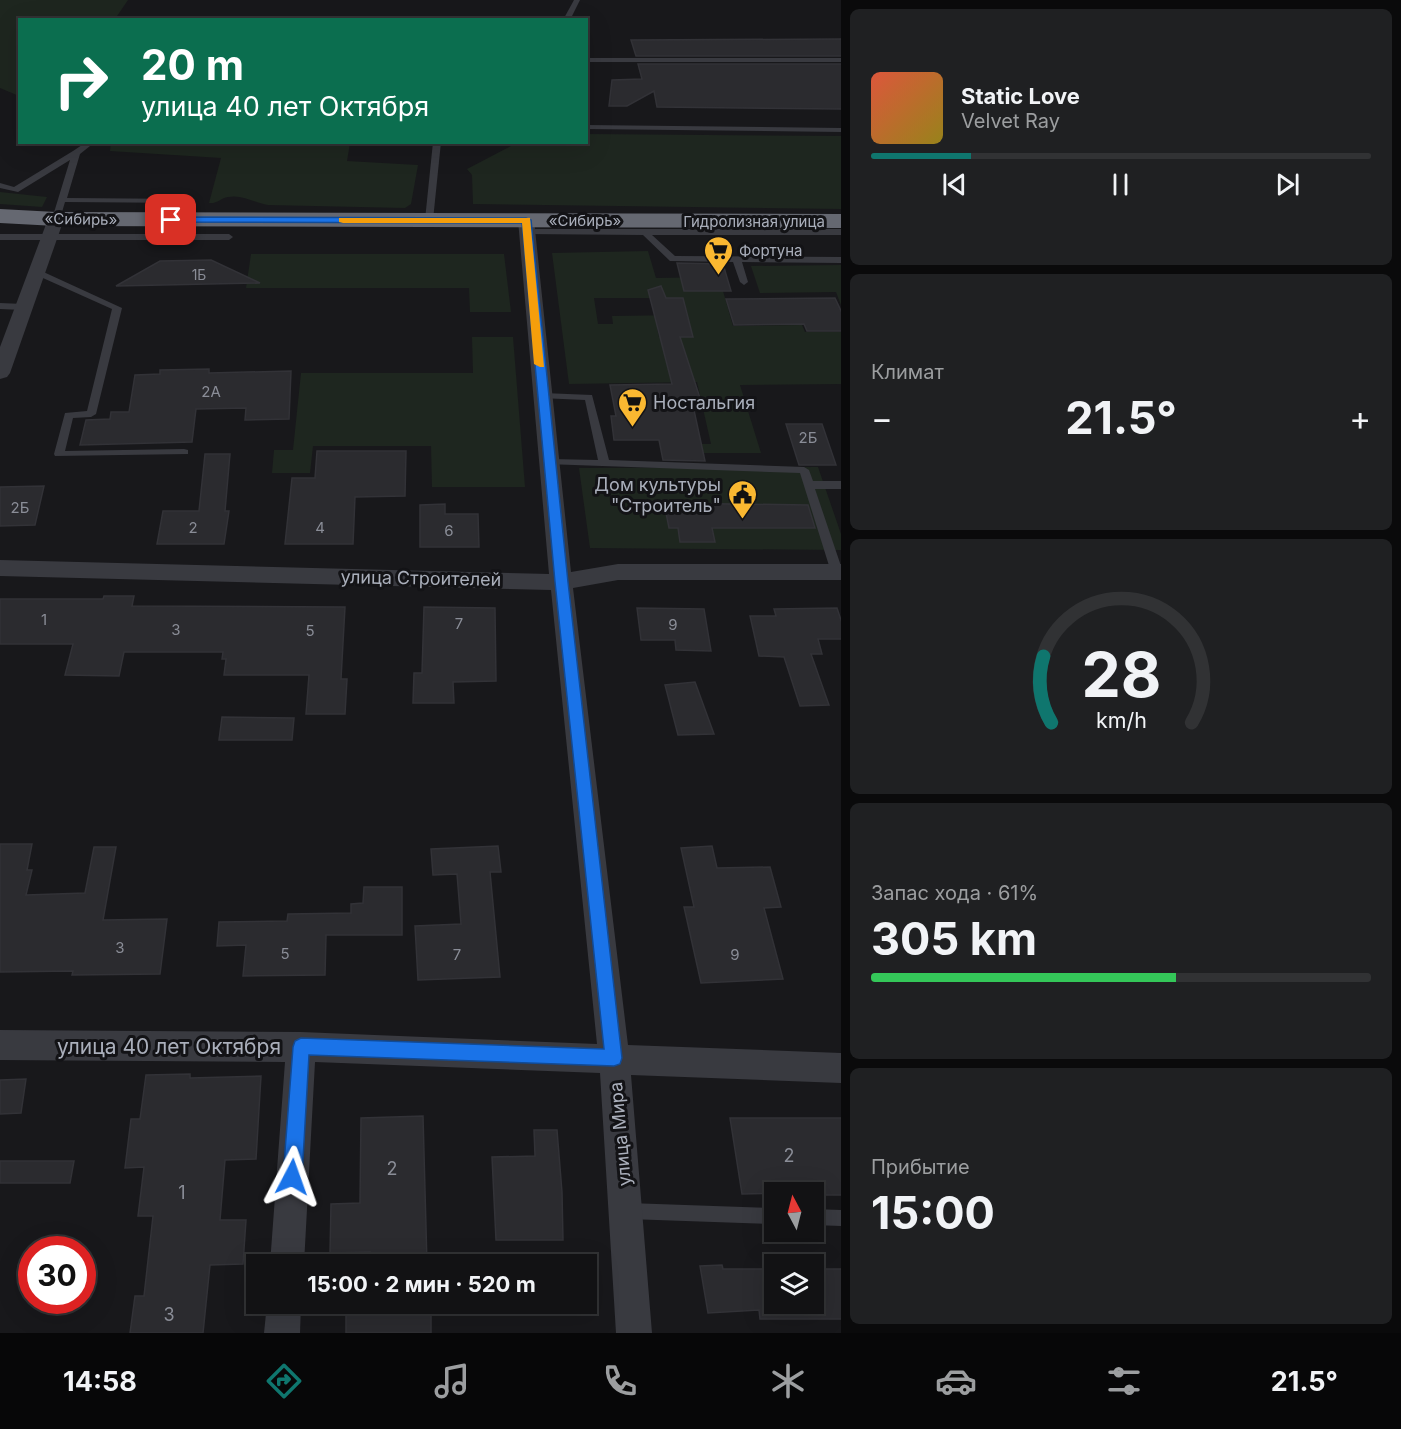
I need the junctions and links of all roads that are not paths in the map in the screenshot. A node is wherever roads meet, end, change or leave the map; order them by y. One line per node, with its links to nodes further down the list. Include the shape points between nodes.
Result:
1 (578, 0): 2 (lane)
2 (567, 18)
3 (588, 60): 4 (lane)
4 (841, 60)
5 (588, 127): 6 (lane)
6 (841, 130)
7 (85, 144): 9 (lane)
8 (437, 144): 14 (lane)
9 (76, 153): 10 (lane, via 15,190); 13 (lane)
10 (0, 185)
11 (191, 201): 13 (lane)
12 (0, 216): 13 (highway, «Сибирь»)
13 (56, 219): 14 (highway, «Сибирь»); 20 (lane); 21 (lane, via 135,241); 24 (street)
14 (429, 220): 17 (highway, «Сибирь»)
15 (667, 220): 16 (highway, Гидролизная улица); 17 (highway, «Сибирь»)
16 (841, 221)
17 (526, 226): 18 (lane); 29 (street, улица Мира)
18 (645, 232): 19 (lane); 22 (lane, via 673,259)
19 (841, 232)
20 (0, 237)
21 (229, 237)
22 (737, 260): 23 (lane); 25 (lane)
23 (841, 260)
24 (37, 272): 27 (street); 30 (lane, via 117,308 91,414 69,415 59,454)
25 (744, 282)
26 (0, 306): 27 (lane)
27 (24, 307): 28 (street)
28 (0, 373)
29 (543, 396): 31 (street, улица Мира); 32 (lane, via 589,397)
30 (184, 452)
31 (550, 462): 32 (lane); 37 (street, улица Мира)
32 (604, 463): 33 (lane, via 804,470)
33 (810, 485): 34 (lane); 36 (lane)
34 (841, 485)
35 (0, 568): 37 (street, улица Строителей)
36 (839, 572): 37 (street, улица Строителей, via 618,572)
37 (561, 582): 40 (street, улица Мира)
38 (0, 1045): 39 (street, улица 40 лет Октября)
39 (301, 1047): 40 (street, улица 40 лет Октября); 46 (street)
40 (614, 1058): 41 (street, улица 40 лет Октября); 42 (street, улица Мира)
41 (841, 1068)
42 (627, 1211): 43 (lane); 49 (street, улица Мира)
43 (764, 1216)
44 (824, 1217): 45 (lane)
45 (841, 1218)
46 (287, 1254)
47 (283, 1314): 48 (street)
48 (282, 1333)
49 (634, 1333)

